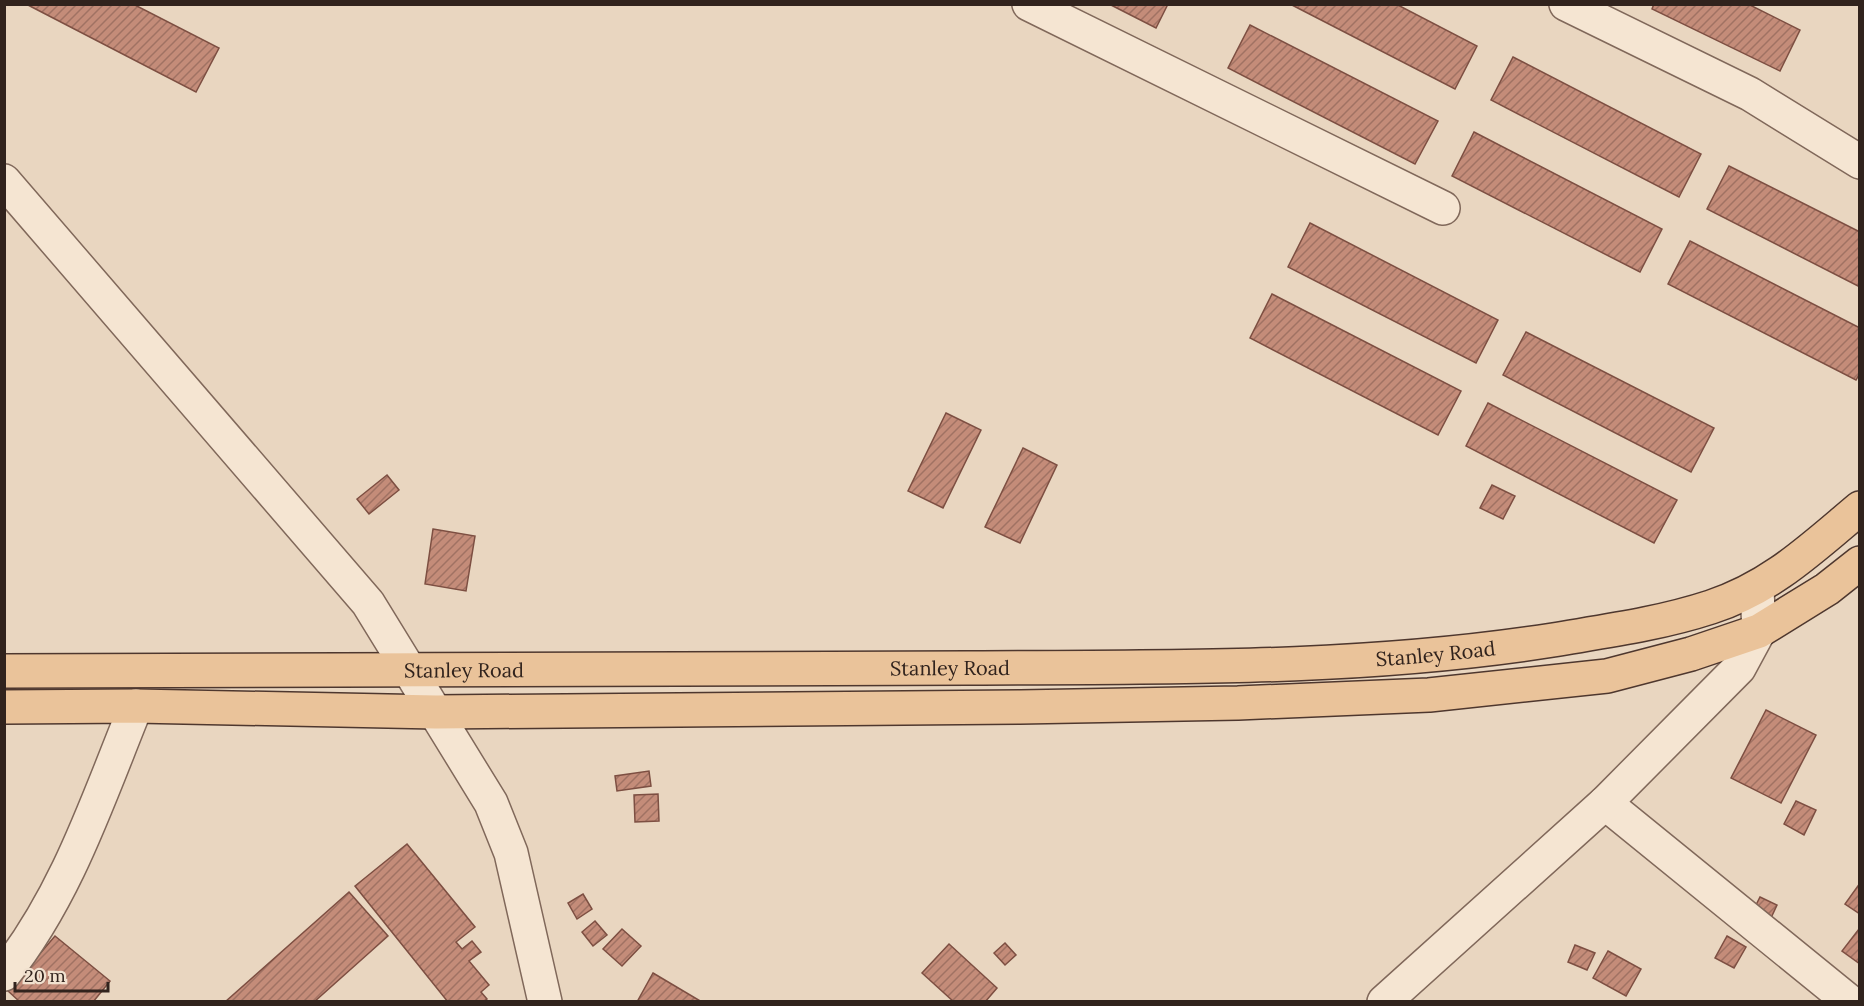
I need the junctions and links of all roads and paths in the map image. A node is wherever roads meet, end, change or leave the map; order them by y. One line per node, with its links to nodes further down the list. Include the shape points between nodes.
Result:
1 (1029, 4): 5 (street)
2 (1566, 4): 3 (street, via 1750,94)
3 (1860, 162)
4 (4, 181): 11 (street, via 368,603)
5 (1443, 208)
6 (1860, 508): 8 (main road, Stanley Road)
7 (1860, 564): 9 (main road, Stanley Road)
8 (1757, 590): 9 (street); 11 (main road, Stanley Road, via 1657,623 1484,651 1291,666)
9 (1759, 631): 14 (main road, Stanley Road, via 1607,676 1429,695 1020,707); 15 (street, via 1739,668)
10 (4, 670): 11 (main road, Stanley Road)
11 (413, 672): 14 (street)
12 (135, 706): 13 (main road, Stanley Road); 14 (main road, Stanley Road); 16 (street, via 77,852 37,932)
13 (4, 707)
14 (436, 711): 17 (street, via 491,803 511,853)
15 (1605, 802): 18 (street); 19 (street)
16 (4, 974)
17 (546, 1002)
18 (1384, 1002)
19 (1850, 1002)

